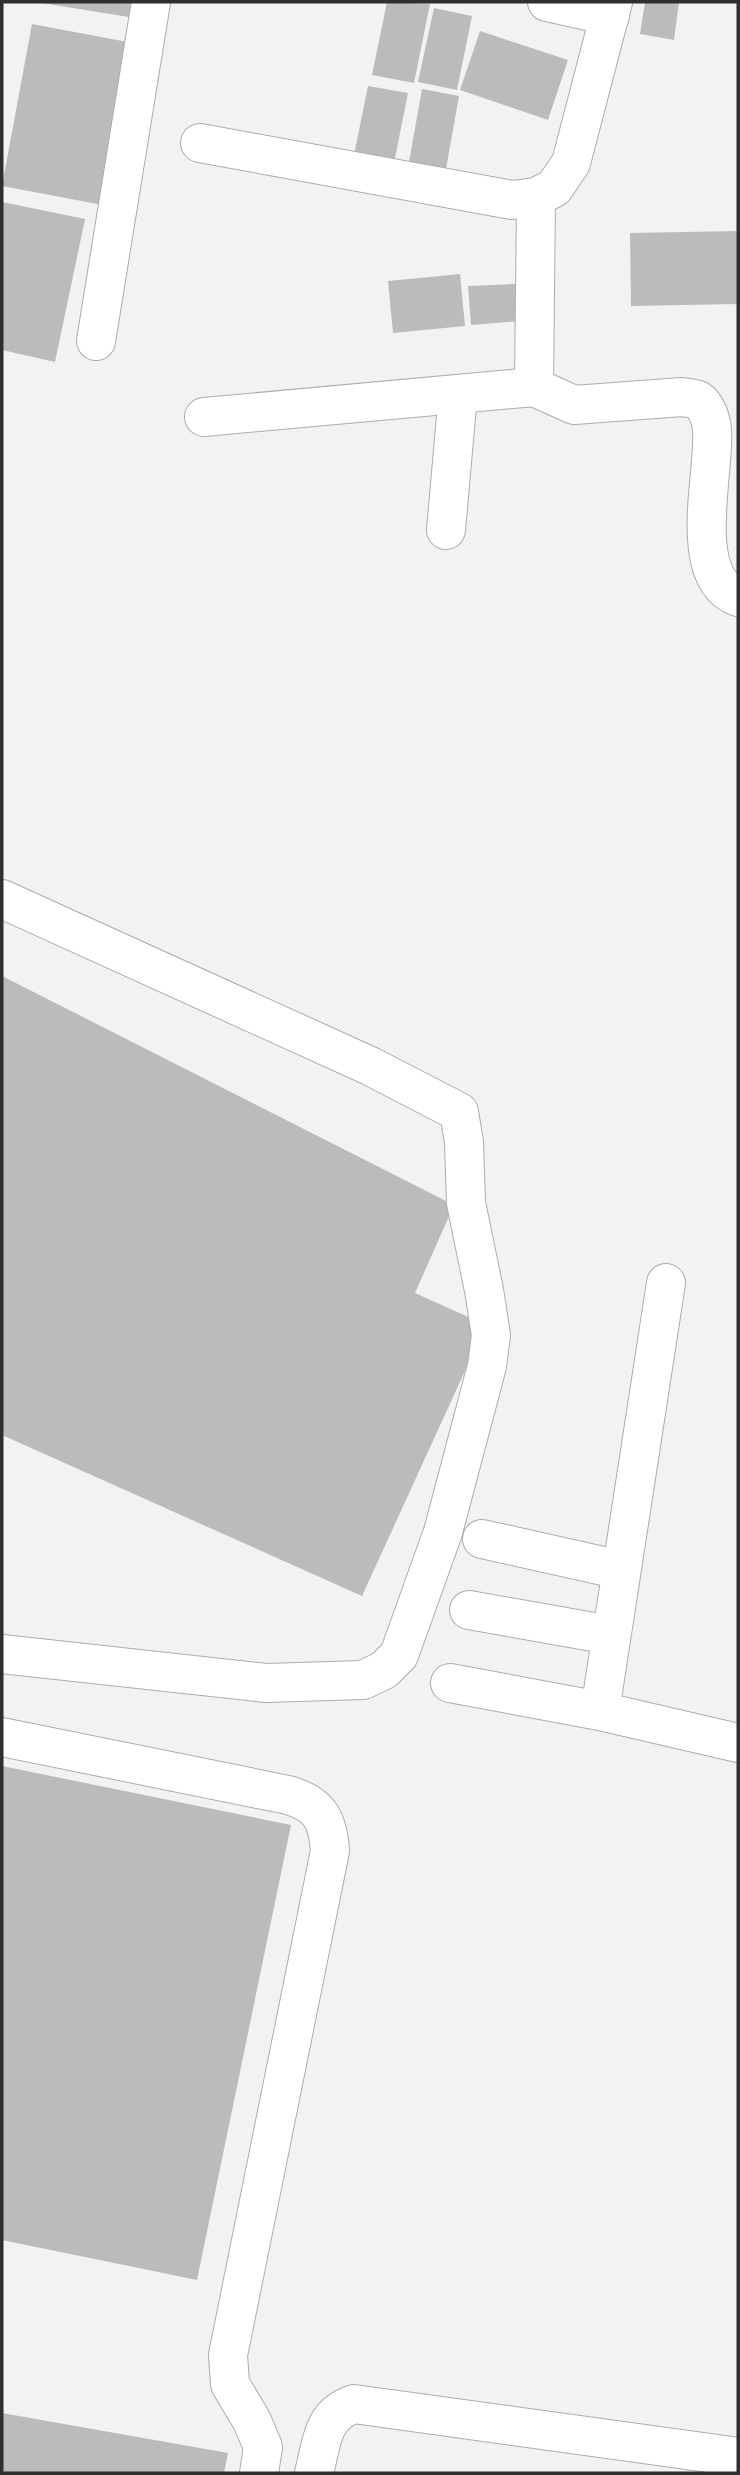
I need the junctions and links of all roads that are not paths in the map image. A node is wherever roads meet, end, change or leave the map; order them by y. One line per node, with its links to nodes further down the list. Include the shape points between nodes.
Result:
1 (151, 2): 6 (street)
2 (547, 2): 3 (street)
3 (612, 9): 5 (street, via 572,163 554,188)
4 (200, 143): 5 (street, via 512,200)
5 (536, 197): 7 (street)
6 (96, 341)
7 (534, 387): 8 (street); 11 (street, via 574,405 682,397 698,400 708,411 712,429 705,513 709,555 717,578)
8 (458, 394): 9 (street); 10 (street)
9 (204, 417)
10 (446, 530)
11 (738, 597)
12 (2, 899): 18 (street, via 370,1066 459,1112 466,1203 491,1335 443,1532 407,1638 384,1670 363,1680 266,1683)
13 (666, 1283): 15 (street)
14 (482, 1539): 15 (street)
15 (621, 1570): 17 (street)
16 (469, 1610): 17 (street)
17 (610, 1636): 20 (street)
18 (2, 1654)
19 (450, 1683): 20 (street)
20 (600, 1711): 22 (street)
21 (2, 1737): 24 (street, via 288,1795 314,1807 329,1830 330,1851 228,2355 230,2384 263,2447)
22 (738, 1743)
23 (738, 2457): 25 (street, via 354,2404 332,2415)
24 (260, 2473)
25 (314, 2473)

